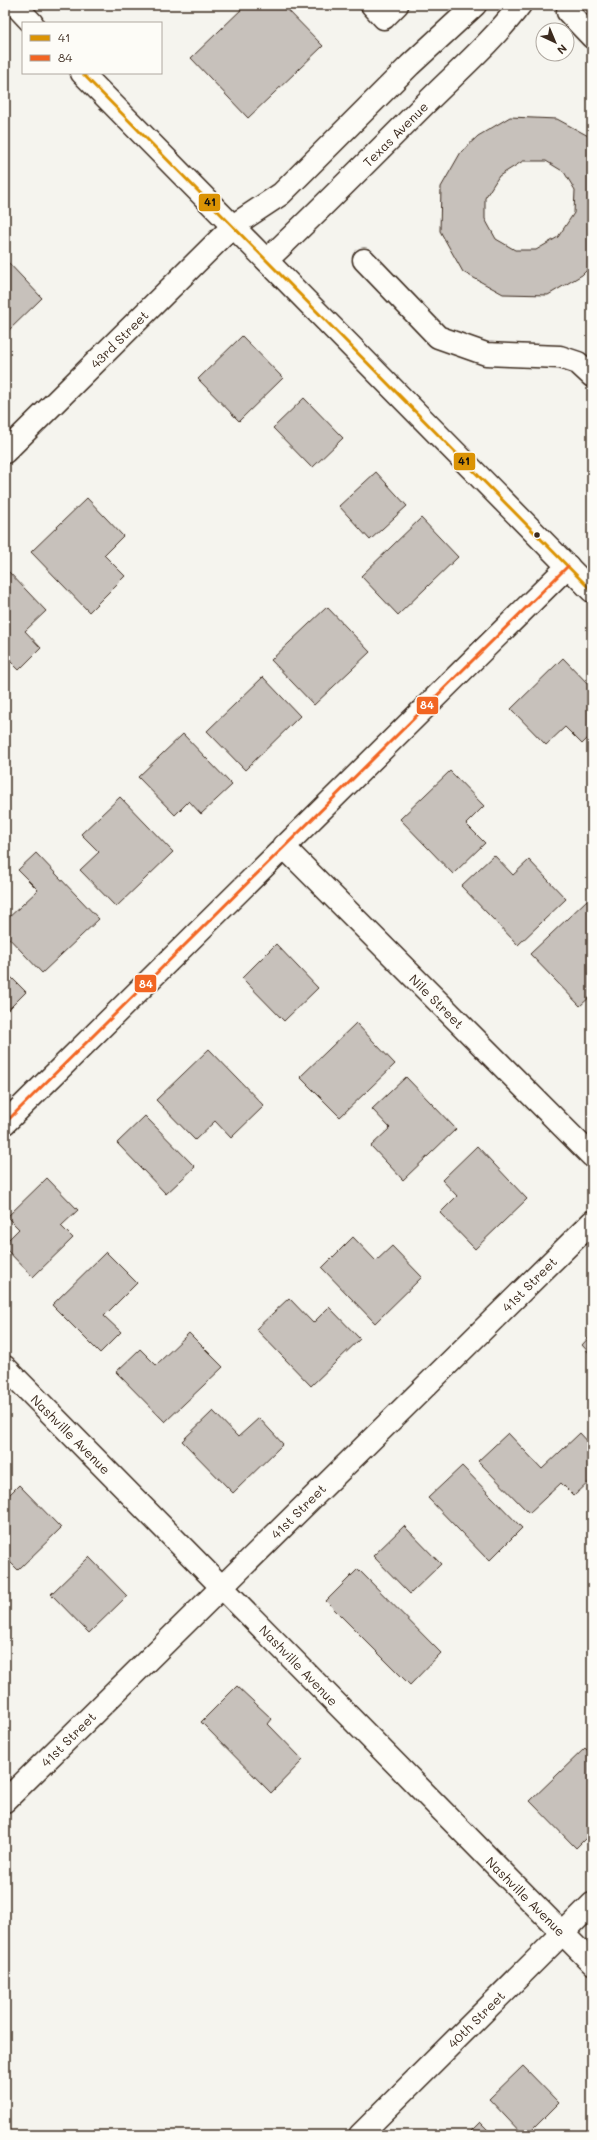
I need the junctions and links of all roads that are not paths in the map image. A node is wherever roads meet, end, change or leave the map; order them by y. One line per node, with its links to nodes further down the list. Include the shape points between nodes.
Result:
1 (14, 5): 7 (street)
2 (372, 5): 3 (street, via 384,18)
3 (397, 5)
4 (475, 5): 10 (street, via 281,194)
5 (520, 5): 11 (street, Texas Avenue, via 509,20)
6 (568, 12): 8 (street)
7 (31, 22)
8 (592, 37)
9 (83, 74): 10 (street)
10 (233, 226): 11 (street); 14 (street, 43rd Street)
11 (267, 260): 15 (street)
12 (364, 260): 13 (street, via 438,337 486,354 560,357 578,363)
13 (592, 376)
14 (5, 452)
15 (568, 566): 16 (street); 17 (street)
16 (592, 591)
17 (283, 846): 18 (street); 19 (street, Nile Street)
18 (5, 1123)
19 (592, 1156)
20 (592, 1222): 22 (street, 41st Street)
21 (5, 1367): 22 (street, Nashville Avenue)
22 (222, 1586): 23 (street, 41st Street); 25 (street, Nashville Avenue)
23 (5, 1800)
24 (592, 1904): 25 (street, 40th Street)
25 (563, 1933): 26 (street, Nashville Avenue); 27 (street, 40th Street)
26 (592, 1963)
27 (360, 2135)

